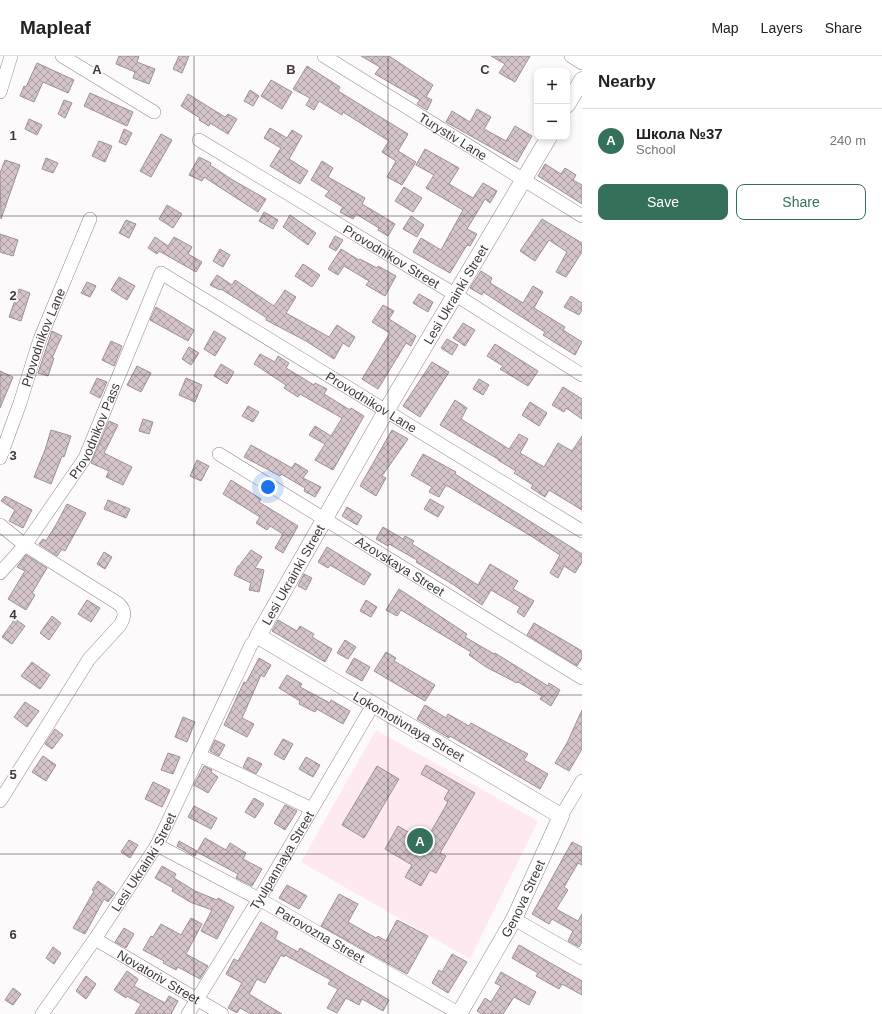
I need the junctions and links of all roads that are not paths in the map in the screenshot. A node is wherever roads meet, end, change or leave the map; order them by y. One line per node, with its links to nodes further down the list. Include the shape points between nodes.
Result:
1 (11, 56): 7 (street)
2 (62, 56): 9 (street)
3 (324, 56): 12 (street, Turystiv Lane)
4 (571, 56): 5 (street)
5 (582, 63)
6 (582, 80): 8 (main road)
7 (0, 92)
8 (568, 104)
9 (154, 112)
10 (199, 140): 16 (street, Provodnikov Street)
11 (547, 140): 12 (main road, Lesi Ukrainki Street)
12 (524, 179): 13 (street, Turystiv Lane); 16 (main road, Lesi Ukrainki Street)
13 (582, 216)
14 (90, 219): 20 (street, Provodnikov Lane, via 40,339)
15 (161, 274): 18 (street, Provodnikov Lane); 24 (street, Provodnikov Pass, via 85,458)
16 (456, 295): 17 (street, Provodnikov Street); 18 (main road, Lesi Ukrainki Street)
17 (582, 375)
18 (386, 411): 21 (main road, Lesi Ukrainki Street); 23 (street, Provodnikov Lane)
19 (219, 454): 21 (street, Azovskaya Street)
20 (0, 458)
21 (324, 520): 26 (main road, Lesi Ukrainki Street); 27 (street, Azovskaya Street)
22 (0, 525): 24 (street)
23 (582, 531)
24 (25, 545): 25 (street, Provodnikov Pass); 31 (street, via 124,609 124,619 89,659)
25 (0, 573)
26 (258, 636): 28 (main road, Lokomotivnaya Street); 29 (street, Lesi Ukrainki Street, via 250,645)
27 (582, 678)
28 (373, 705): 32 (street, Tyulpannaya Street); 33 (main road, Lokomotivnaya Street)
29 (199, 755): 32 (street); 34 (street, Lesi Ukrainki Street)
30 (582, 781): 33 (street, Genova Street)
31 (0, 801)
32 (312, 809): 35 (street, Tyulpannaya Street)
33 (562, 816): 36 (main road, Genova Street)
34 (158, 845): 35 (street, Parovozna Street); 37 (street, Lesi Ukrainki Street)
35 (259, 899): 39 (street, Tyulpannaya Street); 43 (street, Parovozna Street)
36 (514, 919): 38 (street); 43 (main road, Genova Street)
37 (95, 939): 39 (street, Novatoriv Street); 40 (street, Lesi Ukrainki Street)
38 (582, 958)
39 (197, 999): 41 (street, Tyulpannaya Street); 42 (street, Novatoriv Street)
40 (42, 1014)
41 (188, 1014)
42 (222, 1014)
43 (459, 1014)

